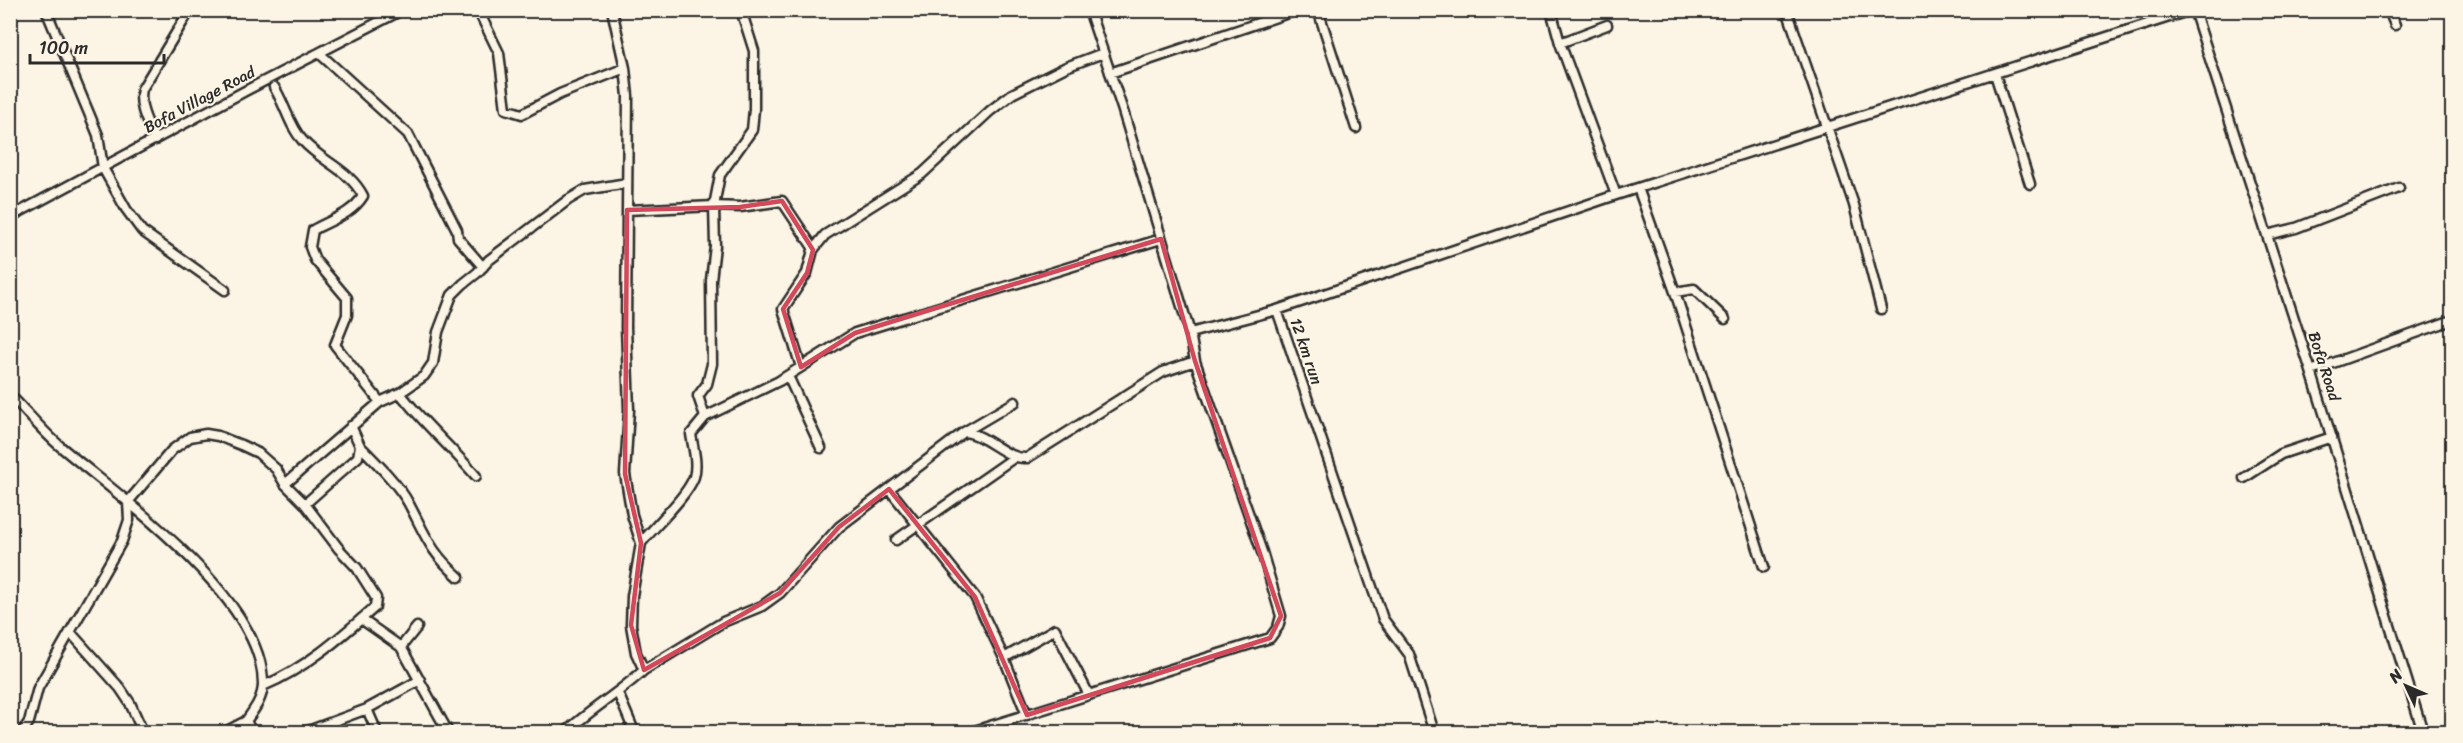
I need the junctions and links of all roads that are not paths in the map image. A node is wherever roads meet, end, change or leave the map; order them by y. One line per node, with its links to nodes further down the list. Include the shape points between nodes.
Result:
1 (46, 10): 26 (street, via 98,135)
2 (189, 10): 25 (street, via 142,89 142,107)
3 (402, 10): 17 (street, Bofa Village Road)
4 (478, 10): 19 (street, via 500,53 507,109 522,114)
5 (612, 10): 19 (street)
6 (741, 10): 32 (street, via 754,51 752,130 720,175)
7 (1089, 10): 18 (street)
8 (1297, 10): 20 (street)
9 (1318, 10): 24 (street)
10 (1551, 10): 16 (street)
11 (1787, 10): 23 (street)
12 (2192, 10): 21 (street); 35 (street, Bofa Road)
13 (2389, 10): 15 (street)
14 (1607, 25): 16 (street)
15 (2395, 25)
16 (1560, 43): 31 (street)
17 (319, 53): 25 (street, Bofa Village Road); 38 (street, via 408,134 458,237)
18 (1103, 53): 20 (street); 37 (street, via 1012,94 922,174 825,235)
19 (625, 68): 27 (street)
20 (1110, 73): 36 (street)
21 (1995, 74): 23 (street); 28 (street)
22 (273, 87): 52 (street, via 304,142 342,171 363,196 358,205 313,230 310,247 315,260 347,298 347,315 335,345)
23 (1828, 127): 29 (street); 41 (street, via 1854,205)
24 (1356, 128)
25 (155, 140): 26 (street, Bofa Village Road)
26 (103, 168): 34 (street, Bofa Village Road); 39 (street, via 142,231)
27 (627, 183): 33 (street); 38 (street, via 585,190)
28 (2030, 184)
29 (1638, 188): 31 (street); 40 (street)
30 (2399, 188): 35 (street, via 2296,228)
31 (1616, 195): 42 (street)
32 (714, 206): 33 (street); 37 (street, via 782,201); 54 (street, via 712,364 707,384 698,396)
33 (627, 210): 69 (street, via 625,474)
34 (10, 217)
35 (2267, 235): 48 (street, Bofa Road)
36 (1161, 239): 45 (street); 47 (street, via 855,333)
37 (814, 249): 47 (street, via 807,273 783,309)
38 (483, 267): 50 (street, via 452,295 438,332 433,363 424,376)
39 (225, 290)
40 (1675, 292): 43 (street, via 1694,289); 70 (street)
41 (1881, 309)
42 (1277, 310): 45 (street, 12 km run); 95 (street, 12 km run, via 1383,619 1409,654)
43 (1725, 319)
44 (2452, 320): 48 (street)
45 (1190, 333): 46 (street)
46 (1195, 361): 60 (street, via 1163,372 1027,458); 81 (street, via 1262,552 1281,616 1278,627 1270,638)
47 (801, 367): 49 (street)
48 (2311, 371): 57 (street, Bofa Road)
49 (788, 376): 54 (street); 59 (street)
50 (400, 393): 52 (street); 61 (street)
51 (10, 395): 65 (street, via 55,441)
52 (380, 402): 55 (street)
53 (1015, 402): 56 (street)
54 (705, 417): 69 (street, via 691,434 696,462 691,482)
55 (351, 426): 58 (street); 63 (street)
56 (963, 432): 60 (street, via 974,433); 64 (street)
57 (2332, 436): 62 (street, via 2281,454); 96 (street, Bofa Road)
58 (360, 446): 66 (street, via 358,457); 71 (street, via 408,502 435,553)
59 (821, 448)
60 (1015, 457): 67 (street)
61 (476, 476)
62 (2244, 478)
63 (285, 483): 65 (street, via 258,453 206,434 180,442); 66 (street)
64 (890, 489): 67 (street); 77 (street, via 839,527 780,593)
65 (128, 502): 74 (street, via 129,520 122,541); 79 (street, via 181,550 243,620 260,663)
66 (305, 504): 72 (street, via 374,593 375,607)
67 (918, 524): 68 (street); 76 (street, via 975,597)
68 (896, 540)
69 (641, 543): 77 (street, via 631,625)
70 (1764, 567)
71 (459, 577)
72 (361, 619): 75 (street); 79 (street, via 293,672)
73 (417, 627): 75 (street)
74 (70, 633): 86 (street, via 38,688 30,722); 87 (street, via 120,688)
75 (401, 647): 78 (street)
76 (1004, 658): 81 (street, via 1055,629); 83 (street)
77 (644, 670): 80 (street)
78 (420, 680): 82 (street); 92 (street)
79 (263, 686): 84 (street)
80 (618, 693): 85 (street); 93 (street)
81 (1089, 695): 83 (street)
82 (367, 709): 90 (street); 91 (street)
83 (1027, 715): 94 (street)
84 (246, 721): 88 (street); 89 (street)
85 (634, 731)
86 (22, 732)
87 (143, 732)
88 (225, 732)
89 (252, 732)
90 (306, 732)
91 (377, 732)
92 (448, 732)
93 (566, 732)
94 (971, 732)
95 (1434, 732)
96 (2423, 732)

